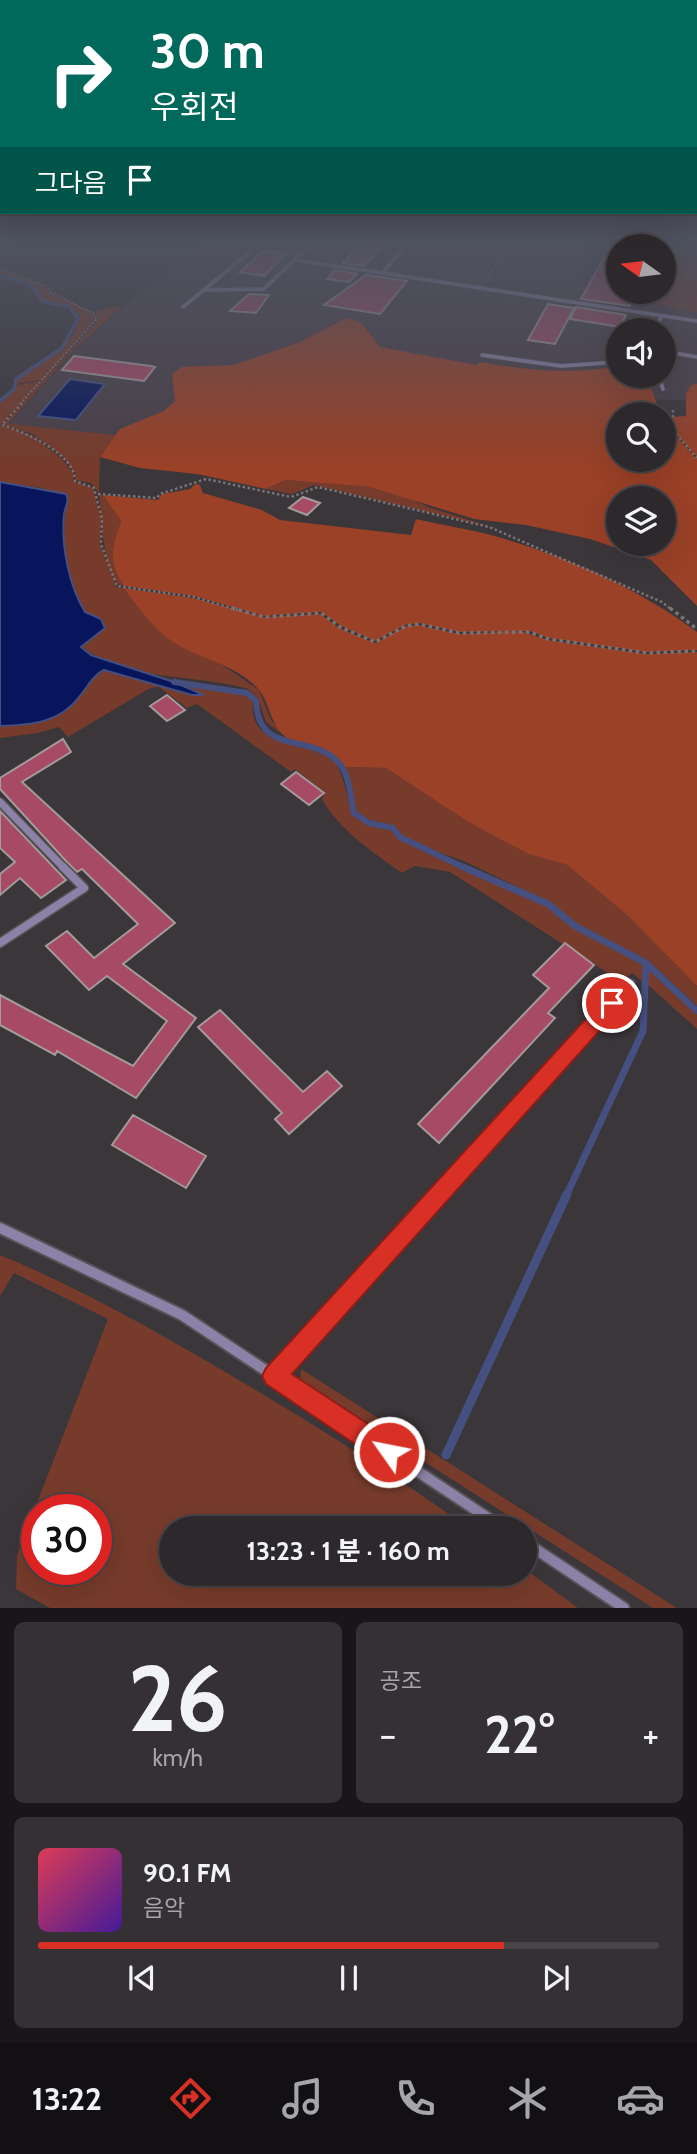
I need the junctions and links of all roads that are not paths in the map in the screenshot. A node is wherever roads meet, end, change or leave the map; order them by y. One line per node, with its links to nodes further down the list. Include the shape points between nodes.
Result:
1 (661, 316): 2 (lane)
2 (697, 321)
3 (676, 353): 5 (lane)
4 (482, 355): 6 (lane, via 561,366)
5 (697, 357)
6 (606, 363)
7 (0, 802): 8 (street, via 84,888)
8 (0, 943)
9 (631, 983): 11 (lane)
10 (0, 1228): 11 (street, via 182,1315)
11 (274, 1376): 12 (street)
12 (485, 1516)
13 (537, 1550): 14 (street)
14 (624, 1608)

